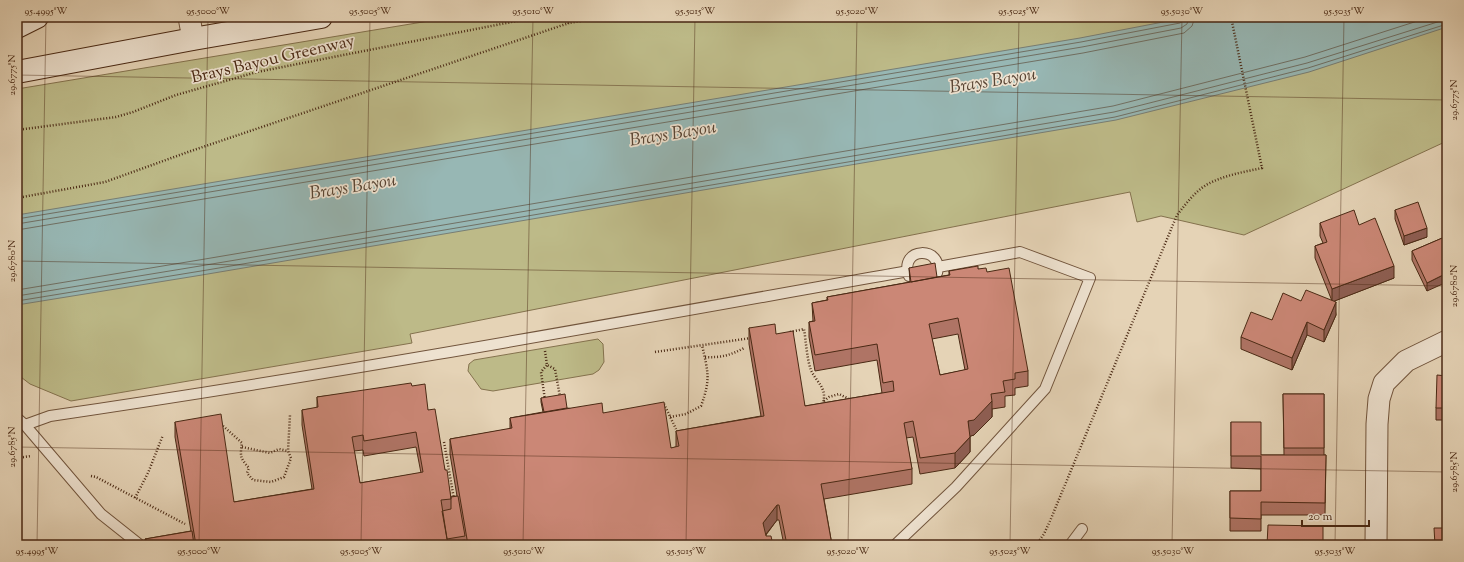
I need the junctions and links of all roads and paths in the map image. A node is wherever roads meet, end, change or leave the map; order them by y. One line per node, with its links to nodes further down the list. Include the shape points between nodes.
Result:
1 (37, 17): 9 (main road)
2 (189, 17): 10 (street)
3 (322, 17): 10 (main road)
4 (537, 17): 12 (path, Brays Bayou Greenway, via 257,72 116,117)
5 (557, 17): 8 (path)
6 (606, 17): 8 (path)
7 (1231, 17): 46 (path, via 1262,168 1233,174 1207,184 1192,196 1177,215 1050,521)
8 (569, 23): 13 (path, via 195,149 105,182)
9 (17, 27)
10 (194, 39): 11 (main road)
11 (20, 73)
12 (17, 130)
13 (17, 198)
14 (789, 332): 25 (path, via 804,329 811,371 822,386)
15 (543, 336): 22 (path); 32 (lane, via 215,392 50,416); 45 (lane, via 908,274 909,261 921,253 934,258 937,271 1020,252 1090,278 1045,389 956,487)
16 (757, 337): 18 (path)
17 (1447, 341): 48 (street, via 1406,361 1384,383 1379,398 1377,424)
18 (702, 345): 20 (path); 21 (path)
19 (744, 348): 21 (path, via 724,357)
20 (655, 352)
21 (705, 357): 30 (path, via 709,376 701,406 686,414)
22 (547, 365): 23 (path, via 555,369); 24 (path, via 541,372)
23 (561, 400)
24 (546, 402)
25 (824, 402): 26 (path, via 829,397 839,394); 28 (path)
26 (856, 403)
27 (664, 404): 30 (path)
28 (822, 407)
29 (290, 415): 38 (path)
30 (670, 417): 34 (path)
31 (17, 418): 32 (lane)
32 (25, 425): 39 (lane)
33 (223, 426): 37 (path, via 242,443)
34 (676, 429)
35 (163, 435): 40 (path)
36 (444, 442): 41 (path)
37 (242, 447): 38 (path, via 270,454 279,449); 38 (path, via 240,453 249,468 247,473 253,480 271,482 284,477 291,458)
38 (288, 451)
39 (65, 473): 40 (path, via 96,477); 44 (lane, via 101,514)
40 (135, 498): 42 (path)
41 (454, 500)
42 (185, 524)
43 (1082, 529): 47 (lane)
44 (140, 545)
45 (895, 545)
46 (1036, 545)
47 (1070, 545)
48 (1376, 545)

